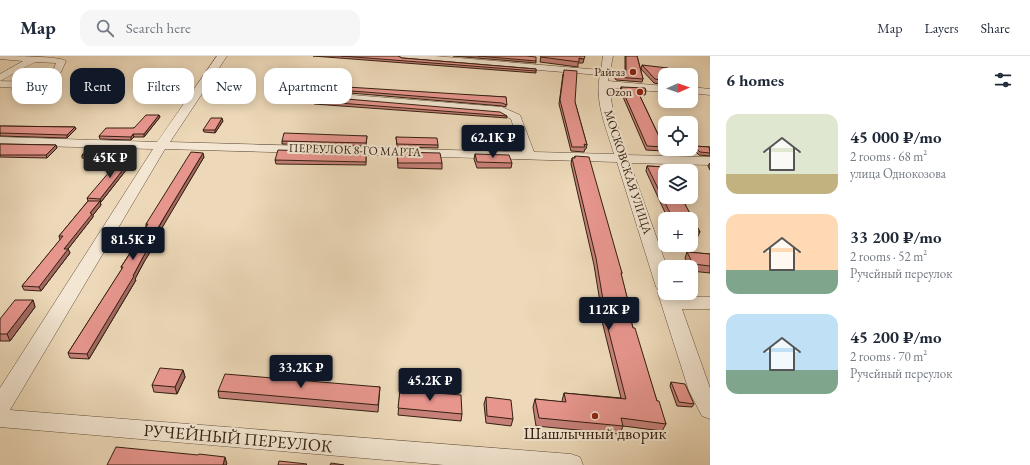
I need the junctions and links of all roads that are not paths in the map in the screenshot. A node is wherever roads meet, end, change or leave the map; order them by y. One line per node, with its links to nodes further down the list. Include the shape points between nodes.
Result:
1 (0, 56): 5 (street)
2 (222, 56): 14 (street)
3 (402, 56): 7 (street)
4 (608, 56): 7 (street, МОСКОВСКАЯ УЛИЦА)
5 (33, 59): 6 (street); 8 (street, via 61,61 58,70 36,83)
6 (0, 78)
7 (604, 79): 9 (street); 16 (street, МОСКОВСКАЯ УЛИЦА, via 608,116)
8 (0, 84)
9 (658, 87)
10 (698, 91): 11 (street)
11 (710, 92)
12 (352, 99): 15 (street, via 502,110 516,117)
13 (0, 141): 14 (street, ПЕРЕУЛОК 8-ГО МАРТА)
14 (162, 144): 15 (street, ПЕРЕУЛОК 8-ГО МАРТА); 22 (street)
15 (529, 155): 16 (street, ПЕРЕУЛОК 8-ГО МАРТА)
16 (622, 158): 17 (street, ПЕРЕУЛОК 8-ГО МАРТА); 18 (street, МОСКОВСКАЯ УЛИЦА)
17 (710, 161)
18 (658, 264)
19 (670, 300): 23 (street, МОСКОВСКАЯ УЛИЦА, via 700,391)
20 (696, 300): 21 (street)
21 (710, 303)
22 (0, 408)
23 (710, 410)
24 (0, 418): 25 (street, РУЧЕЙНЫЙ ПЕРЕУЛОК)
25 (571, 465)

